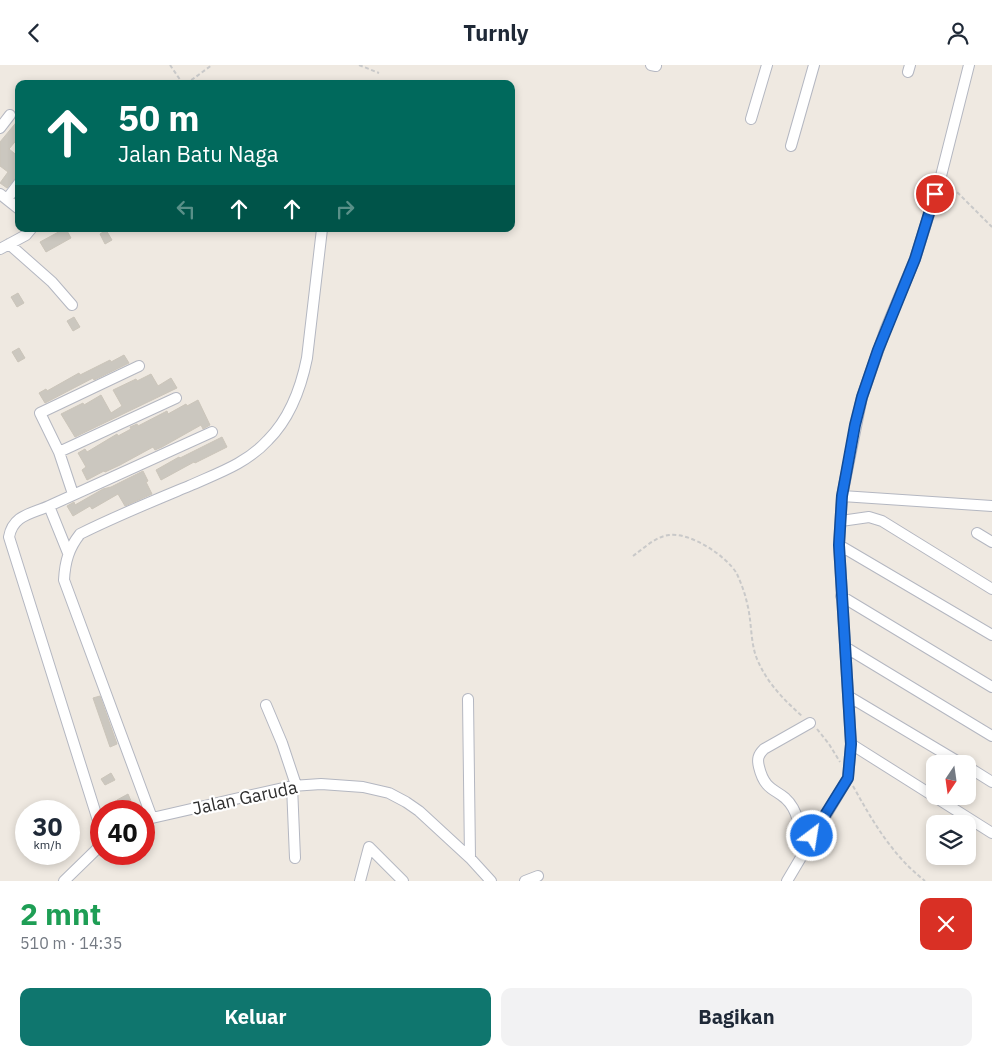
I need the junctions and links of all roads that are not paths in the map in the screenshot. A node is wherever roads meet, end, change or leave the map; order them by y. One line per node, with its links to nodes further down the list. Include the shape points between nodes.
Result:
1 (651, 65): 2 (street)
2 (656, 65)
3 (767, 65): 7 (street)
4 (814, 65): 9 (street)
5 (970, 65): 22 (street, via 915,259 862,397)
6 (10, 115): 8 (street)
7 (751, 119)
8 (0, 128)
9 (791, 145)
10 (15, 187): 11 (street)
11 (4, 197): 12 (street)
12 (15, 206)
13 (28, 232): 15 (street)
14 (322, 232): 29 (street, via 303,378 294,401 274,434 238,465 80,534)
15 (4, 247): 16 (street, via 52,282)
16 (72, 305)
17 (139, 366): 20 (street, via 40,413)
18 (176, 398): 20 (street)
19 (212, 433): 21 (street)
20 (58, 452): 21 (street)
21 (73, 495): 23 (street)
22 (842, 496): 24 (street); 25 (street)
23 (49, 506): 29 (street); 45 (street, via 19,518 13,524 10,537)
24 (992, 506)
25 (841, 521): 28 (street); 30 (street, via 869,517 882,521)
26 (977, 533): 27 (street)
27 (992, 542)
28 (839, 545): 31 (street); 32 (street)
29 (68, 553): 46 (street, via 64,580)
30 (992, 589)
31 (841, 596): 33 (street); 34 (street)
32 (992, 635)
33 (845, 647): 35 (street); 39 (street)
34 (992, 687)
35 (848, 696): 40 (street); 41 (street)
36 (468, 699): 52 (street)
37 (266, 705): 44 (street, via 282,743)
38 (810, 723): 49 (street, via 764,749 757,759 765,784 792,806)
39 (992, 735)
40 (851, 744): 48 (street); 49 (street, via 848,778)
41 (947, 755)
42 (976, 772): 43 (street)
43 (992, 782)
44 (294, 785): 47 (street, Jalan Garuda); 51 (street); 52 (street, Jalan Garuda, via 350,786 389,793 419,811)
45 (92, 800)
46 (141, 800)
47 (155, 817)
48 (992, 833)
49 (804, 850): 59 (street)
50 (90, 856): 54 (street)
51 (295, 858)
52 (470, 858): 57 (street)
53 (538, 876): 58 (street)
54 (64, 881)
55 (360, 881): 56 (street, via 369,847)
56 (403, 881)
57 (491, 881)
58 (525, 881)
59 (787, 881)

